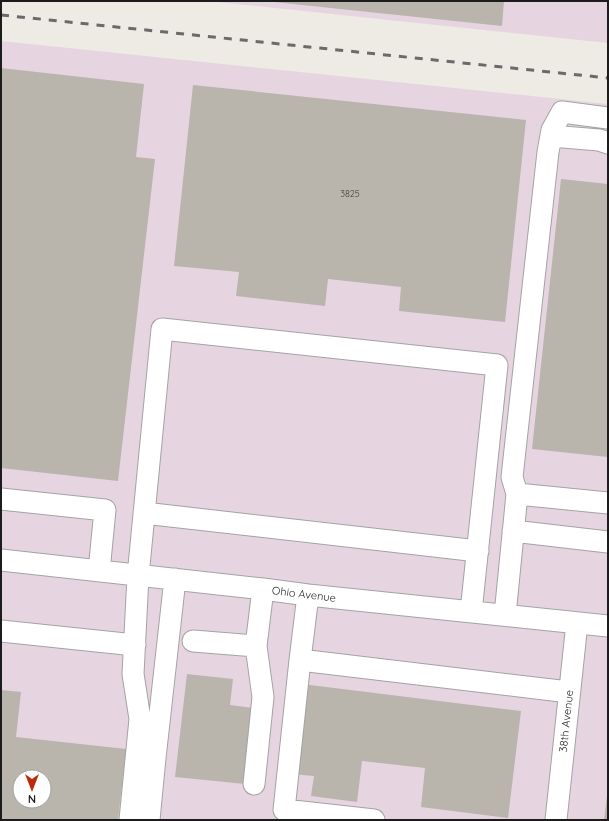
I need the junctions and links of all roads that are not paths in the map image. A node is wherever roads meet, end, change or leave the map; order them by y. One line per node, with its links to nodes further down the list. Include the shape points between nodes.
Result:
1 (608, 118): 2 (street, via 562,112)
2 (551, 136): 3 (street); 4 (street, via 512,477)
3 (608, 143)
4 (517, 494): 6 (street); 8 (street)
5 (1, 499): 12 (street, via 105,510)
6 (608, 503)
7 (144, 513): 10 (street); 10 (street, via 162,329 497,365); 13 (street)
8 (513, 531): 9 (street); 18 (street)
9 (608, 542)
10 (478, 551): 17 (street)
11 (1, 560): 12 (street, Ohio Avenue)
12 (99, 571): 13 (street, Ohio Avenue)
13 (138, 576): 14 (street, Ohio Avenue); 23 (street)
14 (175, 579): 15 (street, Ohio Avenue); 29 (street)
15 (263, 589): 16 (street, Ohio Avenue); 24 (street)
16 (308, 595): 17 (street, Ohio Avenue); 25 (street)
17 (471, 612): 18 (street, Ohio Avenue)
18 (505, 615): 19 (street, Ohio Avenue)
19 (577, 623): 20 (street, Ohio Avenue); 26 (street, 38th Avenue)
20 (608, 626)
21 (1, 631): 23 (street)
22 (193, 641): 24 (street)
23 (134, 645): 28 (street, via 133,674 140,719)
24 (256, 646): 27 (street, via 263,697)
25 (300, 660): 26 (street); 30 (street, via 284,810)
26 (569, 692): 31 (street, 38th Avenue)
27 (254, 784)
28 (130, 820)
29 (149, 820)
30 (374, 820)
31 (556, 820)

